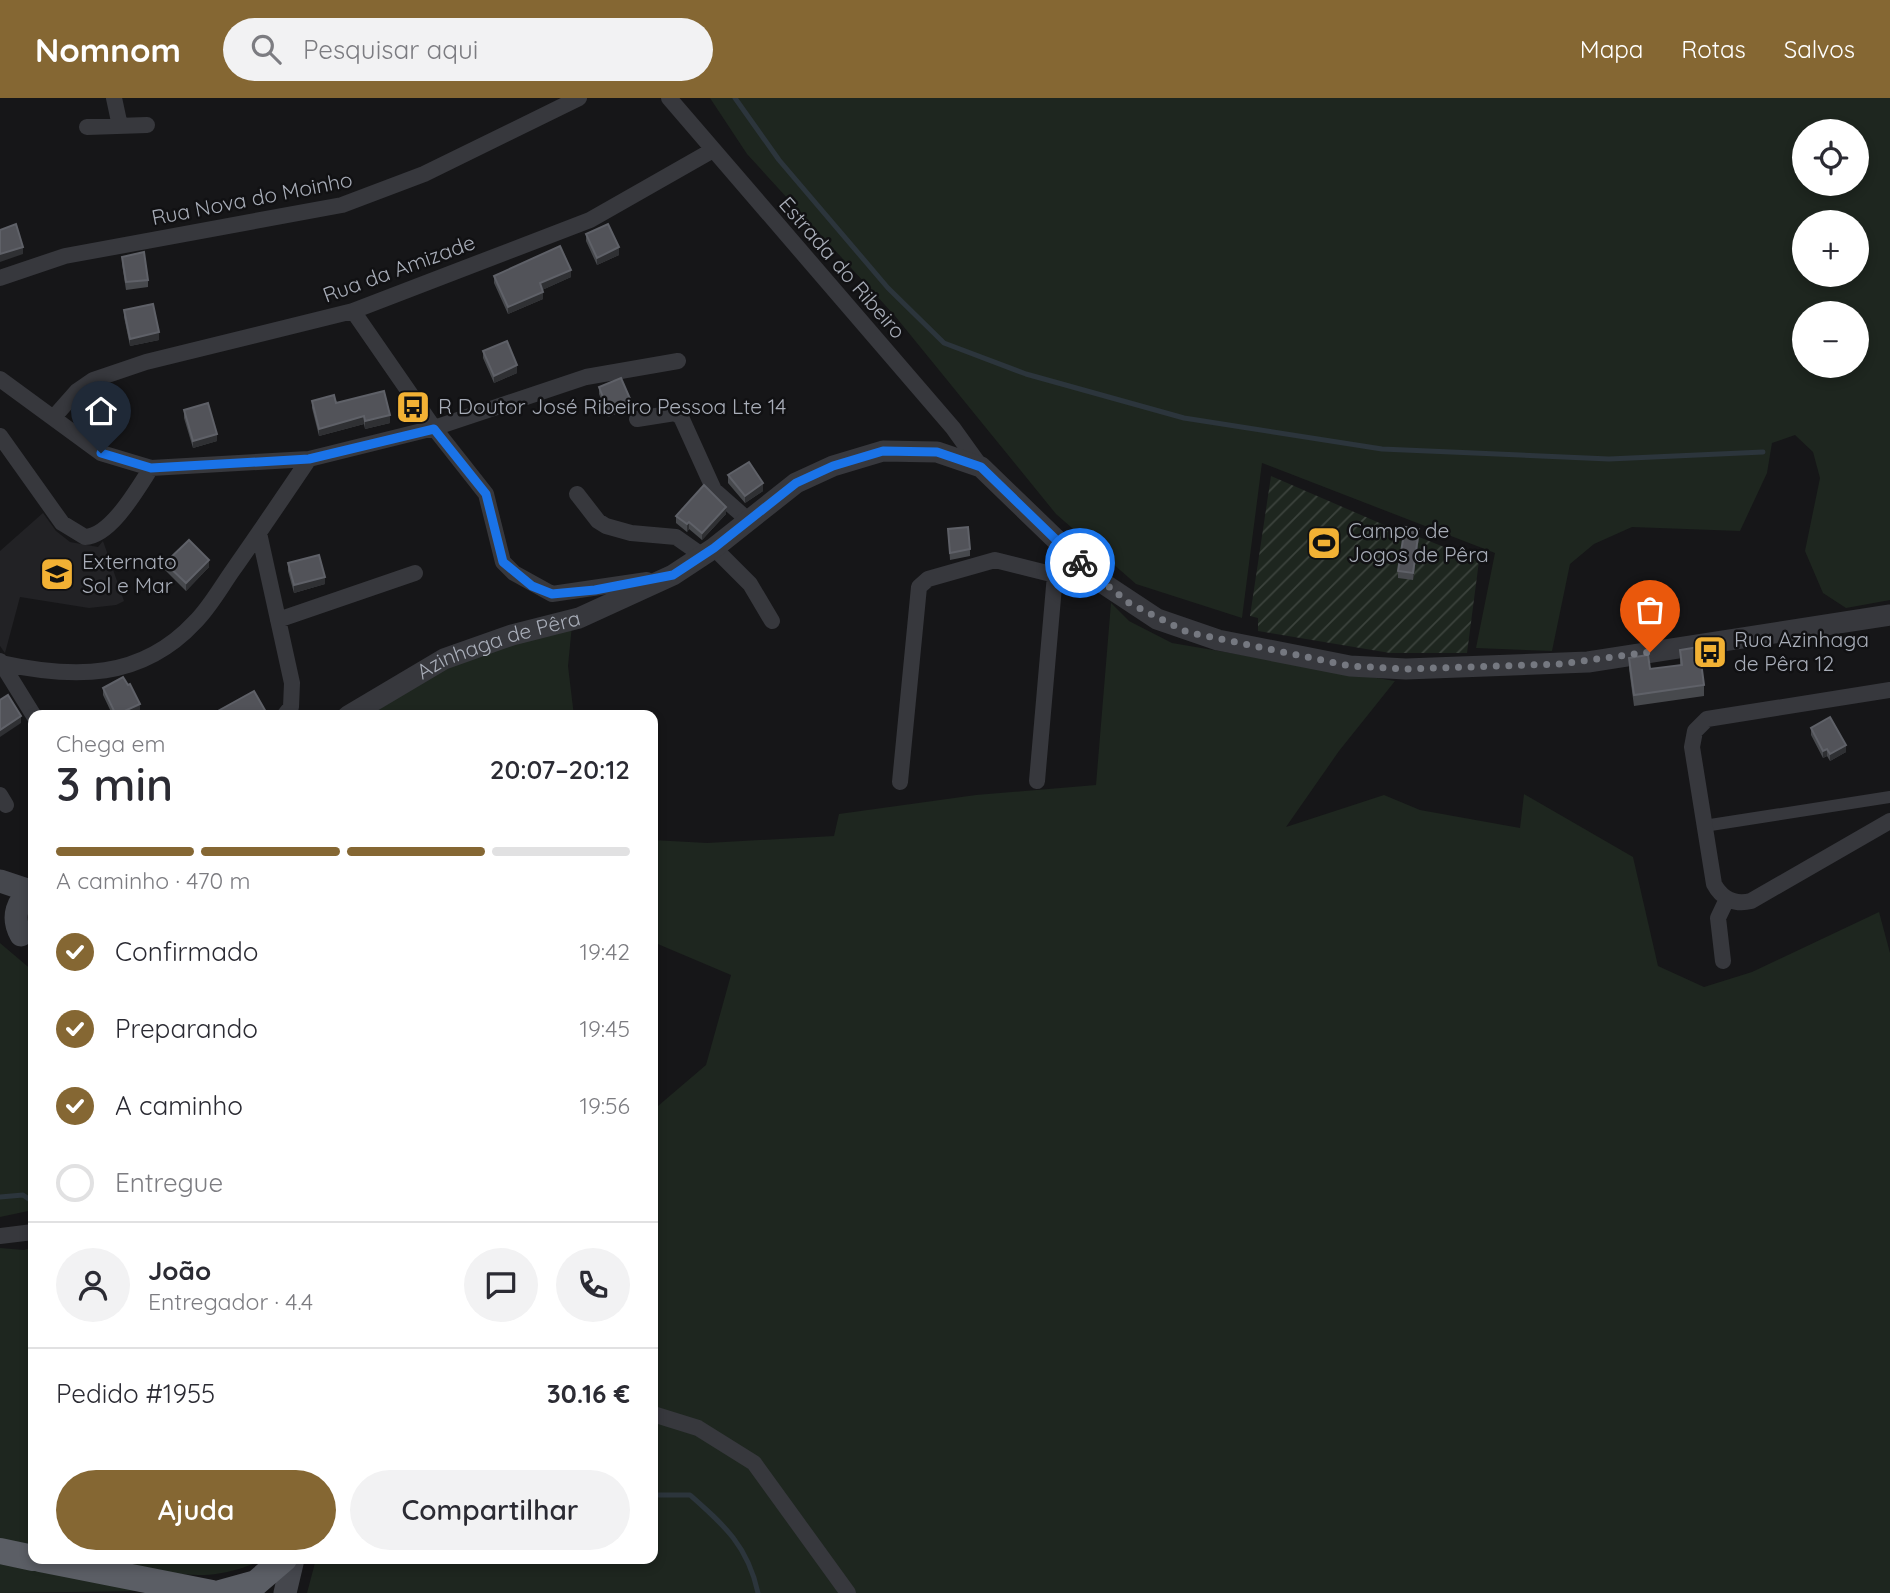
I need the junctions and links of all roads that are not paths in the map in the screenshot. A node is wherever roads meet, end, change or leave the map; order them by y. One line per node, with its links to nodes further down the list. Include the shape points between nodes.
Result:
1 (114, 98): 5 (street)
2 (579, 98): 8 (street, Rua Nova do Moinho, via 424,174 342,205 65,256)
3 (669, 98): 7 (street, Estrada do Ribeiro)
4 (147, 125): 5 (street)
5 (120, 126): 6 (street)
6 (87, 127)
7 (713, 150): 9 (street, Rua da Amizade, via 590,220); 17 (street, Estrada do Ribeiro, via 953,428)
8 (0, 278)
9 (353, 311): 12 (street, Rua da Amizade, via 146,362 93,380); 14 (street)
10 (678, 360): 14 (street, via 586,377)
11 (0, 379): 12 (street)
12 (54, 417): 18 (street, via 101,453)
13 (637, 419): 20 (street, via 681,416 714,491)
14 (434, 429): 16 (street); 25 (street, via 486,494 503,562 532,586 552,594)
15 (0, 436): 18 (street, via 62,523 85,537 103,532)
16 (309, 459): 18 (street); 21 (street)
17 (981, 467): 20 (street, Azinhaga de Pêra, via 937,452 883,451 796,483); 23 (street, Azinhaga de Pêra)
18 (151, 468)
19 (577, 494): 22 (street, via 606,526 676,537)
20 (748, 520): 22 (street, Azinhaga de Pêra)
21 (259, 533): 28 (street); 30 (street, via 199,618 158,653 90,674 53,673)
22 (708, 552): 25 (street, Azinhaga de Pêra); 29 (street, via 756,593)
23 (1077, 560): 26 (street); 27 (street, Azinhaga de Pêra, via 1129,603 1187,632 1350,666 1406,669 1588,662)
24 (415, 573): 28 (street)
25 (673, 575): 34 (street, Azinhaga de Pêra, via 579,618 444,659)
26 (1055, 575): 35 (street); 36 (street, via 995,560 928,579 919,587)
27 (1890, 615)
28 (278, 620): 33 (street, via 292,683)
29 (772, 621)
30 (1, 662): 32 (street)
31 (1890, 690): 39 (street, via 1718,716 1700,725 1692,747)
32 (30, 710)
33 (289, 710)
34 (358, 710)
35 (1037, 781)
36 (900, 782)
37 (1890, 797): 39 (street)
38 (1890, 821): 43 (street, via 1751,901)
39 (1704, 826): 43 (street, via 1714,884)
40 (0, 881): 41 (main road)
41 (28, 890)
42 (28, 896): 45 (main road, via 17,911 16,923)
43 (1727, 899): 46 (street, via 1718,918)
44 (0, 907): 45 (main road)
45 (27, 941)
46 (1723, 961)
47 (28, 1233): 48 (street)
48 (0, 1236)
49 (658, 1416): 59 (street, via 698,1428 754,1463)
50 (0, 1551): 51 (highway)
51 (28, 1557)
52 (65, 1564): 56 (highway)
53 (279, 1564): 56 (highway, via 248,1587)
54 (292, 1564): 57 (main road)
55 (302, 1564): 58 (main road)
56 (209, 1593)
57 (285, 1593)
58 (297, 1593)
59 (848, 1593)

